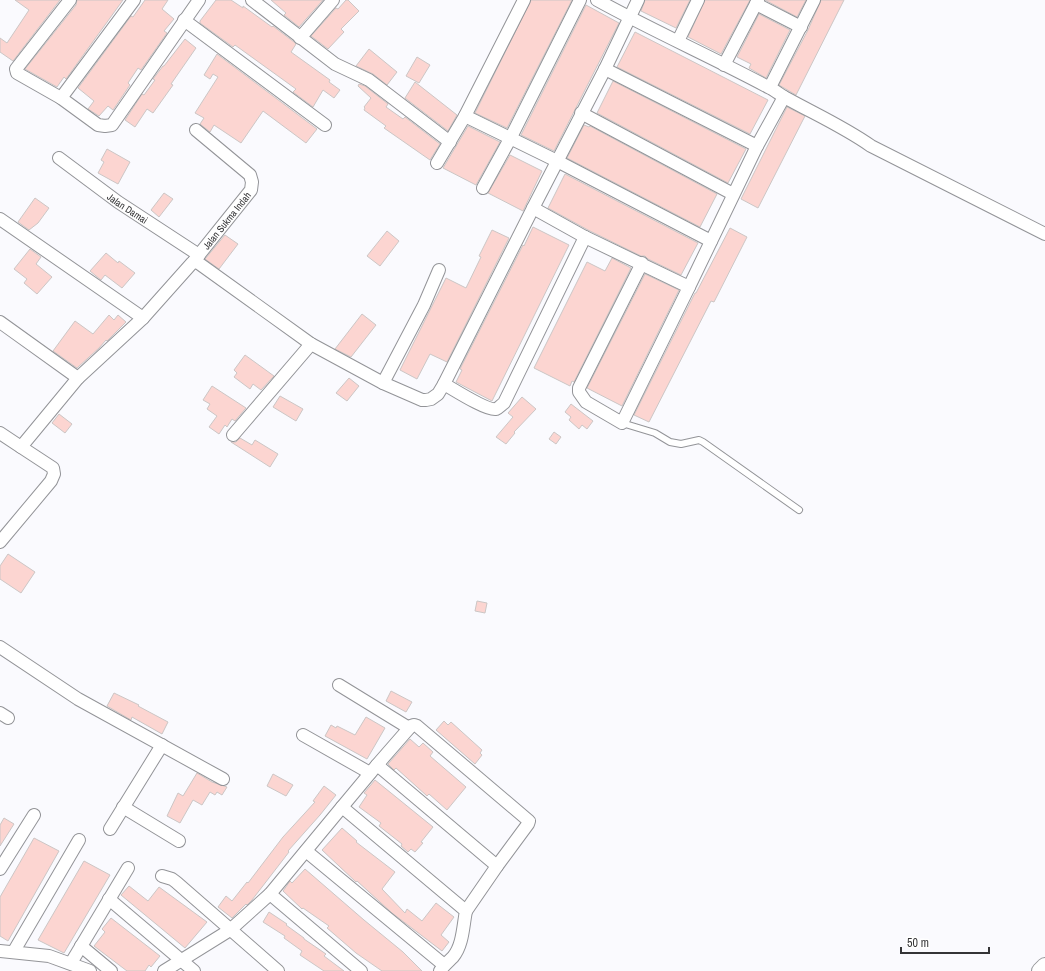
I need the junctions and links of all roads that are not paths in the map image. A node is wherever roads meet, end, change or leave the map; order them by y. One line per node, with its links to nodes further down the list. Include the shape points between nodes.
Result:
1 (70, 0): 22 (street, via 16,69)
2 (134, 0): 22 (street)
3 (199, 0): 14 (street)
4 (333, 0): 16 (street)
5 (524, 0): 24 (street)
6 (580, 0): 27 (street)
7 (597, 0): 13 (street)
8 (638, 0): 13 (street, Jalan Damai)
9 (698, 0): 17 (street)
10 (814, 0): 15 (street)
11 (257, 1): 16 (street)
12 (757, 2): 15 (street); 18 (street)
13 (629, 18): 17 (street); 19 (street, Jalan Damai)
14 (184, 20): 22 (street, via 112,125 98,125); 25 (street)
15 (801, 27): 20 (street)
16 (300, 38): 28 (street, via 335,64 369,80)
17 (678, 40): 18 (street)
18 (724, 65): 20 (street)
19 (605, 69): 23 (street, Jalan Damai); 29 (street)
20 (770, 87): 21 (street)
21 (784, 97): 29 (street); 37 (street, via 871,146)
22 (61, 98)
23 (581, 113): 31 (street, Jalan Damai); 34 (street)
24 (465, 116): 27 (street); 28 (street)
25 (325, 125)
26 (196, 130): 40 (street, Jalan Sukma Indah, via 250,175 252,182 251,190)
27 (510, 139): 31 (street); 33 (street)
28 (450, 142): 32 (street)
29 (757, 146): 34 (street)
30 (59, 158): 40 (street, Jalan Damai)
31 (557, 161): 35 (street, Jalan Damai); 39 (street)
32 (437, 163)
33 (484, 188)
34 (733, 194): 39 (street)
35 (533, 208): 38 (street); 49 (street, Jalan Damai)
36 (0, 220): 44 (street)
37 (1045, 234)
38 (585, 237): 41 (street); 49 (street, via 504,403 491,409)
39 (710, 241): 43 (street)
40 (197, 258): 44 (street, Jalan Sukma Indah); 46 (street, Jalan Damai, via 204,266)
41 (642, 263): 43 (street); 50 (street, via 579,392 586,402)
42 (439, 270): 48 (street)
43 (689, 287): 50 (street)
44 (143, 318): 47 (street, Jalan Sukma Indah)
45 (0, 322): 47 (street)
46 (311, 344): 48 (street, Jalan Damai); 52 (street)
47 (78, 378): 53 (street, Jalan Sukma Indah)
48 (383, 383): 49 (street, Jalan Damai, via 422,400 431,399 438,394)
49 (444, 384)
50 (622, 423): 54 (lane, via 655,433 670,442 682,444 699,440)
51 (0, 433): 53 (street)
52 (233, 435)
53 (21, 447): 55 (street, via 53,468 54,474)
54 (799, 510)
55 (0, 542)
56 (0, 647): 60 (street, via 78,699)
57 (339, 686): 58 (street)
58 (409, 728): 61 (street); 70 (street, via 417,726 529,821)
59 (303, 734): 61 (street)
60 (162, 744): 62 (street); 63 (street)
61 (374, 769): 64 (street); 70 (street)
62 (223, 779)
63 (123, 807): 66 (street); 68 (street)
64 (342, 807): 69 (street); 76 (street)
65 (34, 815): 72 (street)
66 (110, 829)
67 (79, 840): 80 (street)
68 (178, 841)
69 (306, 851): 74 (street); 84 (street)
70 (497, 866): 76 (street)
71 (128, 868): 75 (street)
72 (0, 869)
73 (162, 876): 77 (street, via 176,882)
74 (270, 894): 77 (street); 90 (street)
75 (109, 898): 78 (street); 81 (street)
76 (466, 911): 84 (street, via 461,942 454,956)
77 (230, 930): 81 (street); 89 (street)
78 (81, 946): 82 (street); 86 (street)
79 (0, 951): 80 (street)
80 (14, 951): 82 (street, via 49,956)
81 (182, 960): 87 (street); 88 (street)
82 (71, 963): 85 (street)
83 (1045, 966): 91 (main road)
84 (442, 968)
85 (90, 971)
86 (111, 971)
87 (164, 971)
88 (194, 971)
89 (278, 971)
90 (361, 971)
91 (1040, 971)

